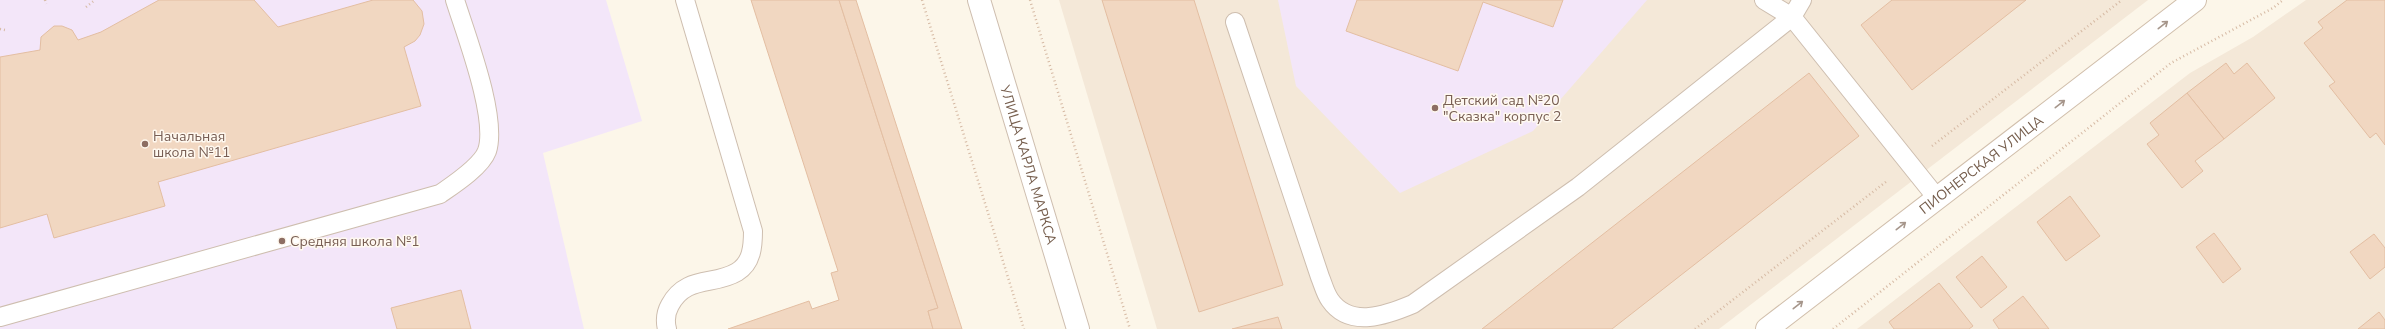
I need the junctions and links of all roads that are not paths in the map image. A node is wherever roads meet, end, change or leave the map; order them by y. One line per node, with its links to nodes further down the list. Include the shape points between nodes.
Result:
1 (455, 0): 10 (lane, via 489,112 486,152 467,175 440,194)
2 (684, 0): 11 (lane, via 753,231 753,249 746,263 737,272 688,286 675,295 667,310)
3 (979, 0): 12 (street, УЛИЦА КАРЛА МАРКСА)
4 (1764, 0): 7 (lane)
5 (1802, 0): 7 (lane)
6 (2195, 0): 9 (street, ПИОНЕРСКАЯ УЛИЦА, one-way to 6)
7 (1792, 17): 8 (lane, via 1578,187 1413,304 1384,316 1361,318 1345,313 1330,300 1320,277); 9 (lane)
8 (1235, 22)
9 (1937, 198): 13 (street, ПИОНЕРСКАЯ УЛИЦА, one-way to 9)
10 (0, 317)
11 (667, 329)
12 (1078, 329)
13 (1767, 329)

